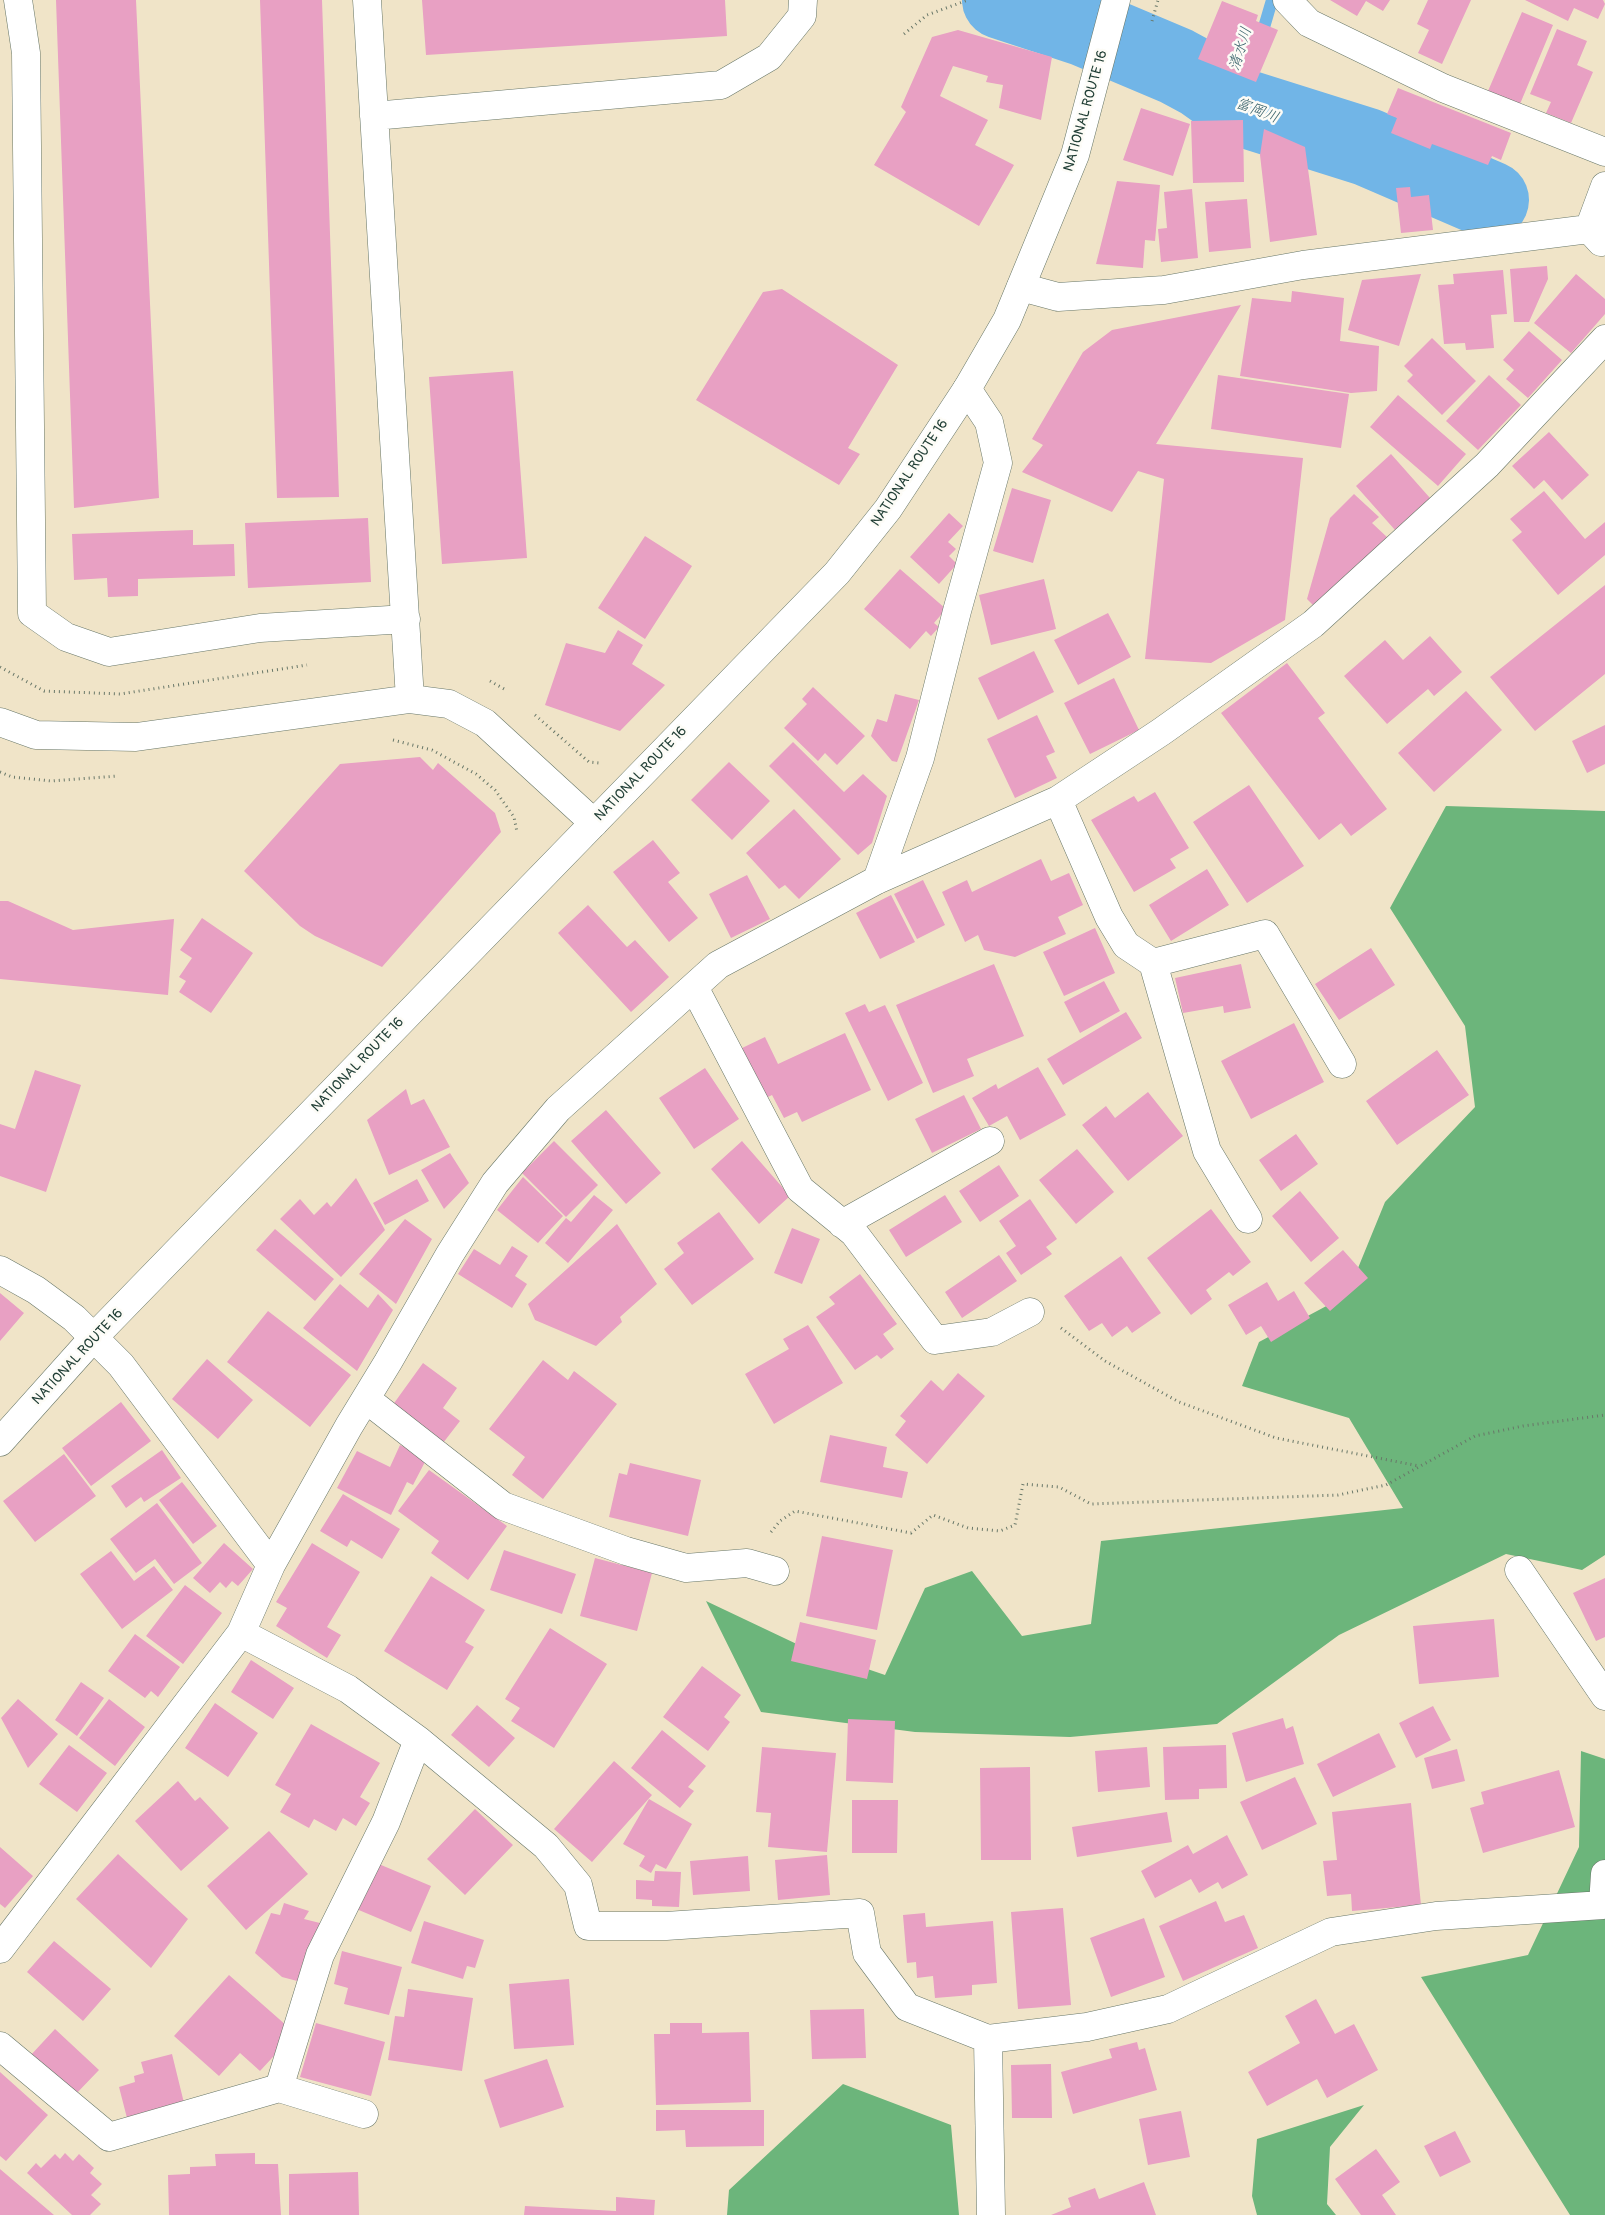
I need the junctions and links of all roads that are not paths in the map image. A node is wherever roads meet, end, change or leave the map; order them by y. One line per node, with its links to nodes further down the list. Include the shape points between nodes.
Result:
1 (18, 0): 13 (main road, via 26,53 32,613 66,637 109,652 260,628)
2 (367, 0): 6 (main road)
3 (803, 0): 6 (main road, via 802,16 769,57 721,85)
4 (1116, 0): 10 (main road, NATIONAL ROUTE 16, via 1075,155)
5 (1287, 0): 7 (main road, via 1309,23 1443,88)
6 (374, 116): 13 (main road)
7 (1605, 152)
8 (1605, 186): 9 (main road)
9 (1600, 235): 10 (main road, via 1303,265 1164,290 1058,297)
10 (1021, 287): 12 (main road, NATIONAL ROUTE 16, via 1007,320)
11 (1605, 339): 16 (main road, via 1487,466 1313,624 1162,732)
12 (967, 389): 17 (main road, NATIONAL ROUTE 16, via 888,509 837,573); 18 (main road, via 988,422 998,463 920,758)
13 (406, 619): 14 (main road)
14 (410, 699): 15 (main road, via 136,736 36,735); 17 (main road, via 449,704 485,723)
15 (0, 722)
16 (1058, 800): 18 (main road); 19 (main road, via 1108,917 1126,945)
17 (594, 823): 27 (main road, NATIONAL ROUTE 16)
18 (877, 880): 20 (main road, via 718,965)
19 (1153, 964): 21 (main road, via 1265,934); 23 (main road, via 1207,1151)
20 (694, 987): 24 (main road, via 800,1189); 28 (main road, via 558,1108 495,1182)
21 (1342, 1064)
22 (990, 1141): 24 (main road)
23 (1248, 1219)
24 (842, 1224): 26 (main road, via 854,1233 935,1340 992,1332)
25 (0, 1270): 27 (main road, via 36,1290)
26 (1030, 1312)
27 (94, 1337): 29 (main road, NATIONAL ROUTE 16); 30 (main road, via 121,1365)
28 (366, 1399): 30 (main road); 32 (main road, via 503,1506 626,1551 686,1568 747,1563)
29 (0, 1442)
30 (271, 1565): 33 (main road)
31 (1519, 1570): 34 (main road)
32 (775, 1571)
33 (241, 1633): 35 (main road, via 348,1690); 37 (main road)
34 (1605, 1696)
35 (418, 1740): 38 (main road, via 546,1846 578,1885 588,1926 666,1926 860,1913 867,1954 907,2007); 40 (main road, via 386,1822 320,1955)
36 (1605, 1874): 38 (main road, via 1603,1905 1436,1916 1331,1932 1168,2009 1087,2026)
37 (0, 1949)
38 (988, 2039): 42 (main road)
39 (0, 2046): 40 (main road, via 110,2137)
40 (279, 2088): 41 (main road)
41 (364, 2114)
42 (992, 2215)

